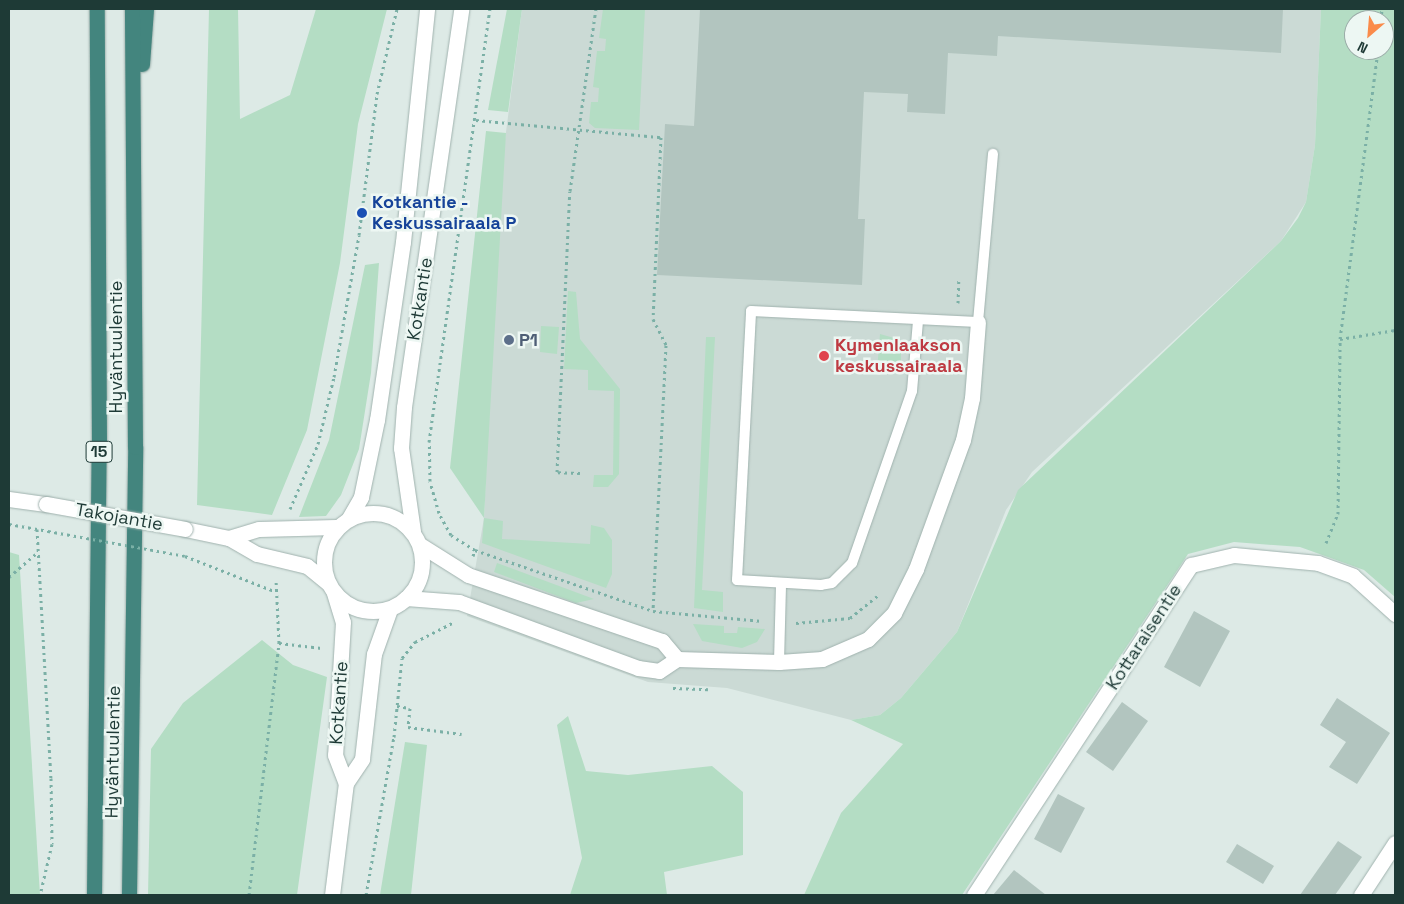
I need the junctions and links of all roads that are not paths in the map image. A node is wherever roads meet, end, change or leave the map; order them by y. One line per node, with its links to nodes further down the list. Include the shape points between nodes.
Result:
1 (97, 9): 25 (highway, Hyväntuulentie / 15, via 99,445)
2 (132, 9): 7 (highway, Hyväntuulentie / 15)
3 (146, 9): 7 (highway)
4 (427, 9): 11 (street, Kotkantie, via 403,242 378,410 360,496)
5 (461, 9): 13 (street, Kotkantie, via 404,407 401,448)
6 (993, 154): 9 (lane)
7 (135, 156): 26 (highway, Hyväntuulentie / 15)
8 (918, 321): 9 (lane); 16 (lane, via 912,391 852,563 832,583); 16 (lane, via 751,311 737,580)
9 (978, 322): 22 (street, via 974,388 963,440 916,569 894,613 868,640 822,659)
10 (9, 499): 14 (street, Takojantie, bridge)
11 (349, 518): 12 (street); 13 (street, via 392,516)
12 (336, 527): 14 (street, Takojantie, via 259,529); 17 (street, via 323,558)
13 (413, 531): 15 (street)
14 (229, 538): 17 (street, Takojantie, via 257,554 306,566)
15 (422, 546): 18 (street, via 419,582); 21 (street, via 468,575 662,640)
16 (781, 583): 22 (lane)
17 (330, 587): 19 (street, via 355,607); 23 (street, Kotkantie, via 343,622 335,756)
18 (406, 598): 19 (street); 21 (street, via 459,602 638,668 659,671)
19 (390, 609): 23 (street, Kotkantie, via 374,654 362,759)
20 (1395, 614): 28 (street, Kottaraisentie, via 1353,576 1318,562 1234,555 1191,565)
21 (677, 659): 22 (street)
22 (779, 662)
23 (346, 783): 27 (street, Kotkantie)
24 (1395, 842): 29 (street)
25 (94, 895)
26 (129, 895)
27 (332, 895)
28 (974, 895)
29 (1361, 895)

